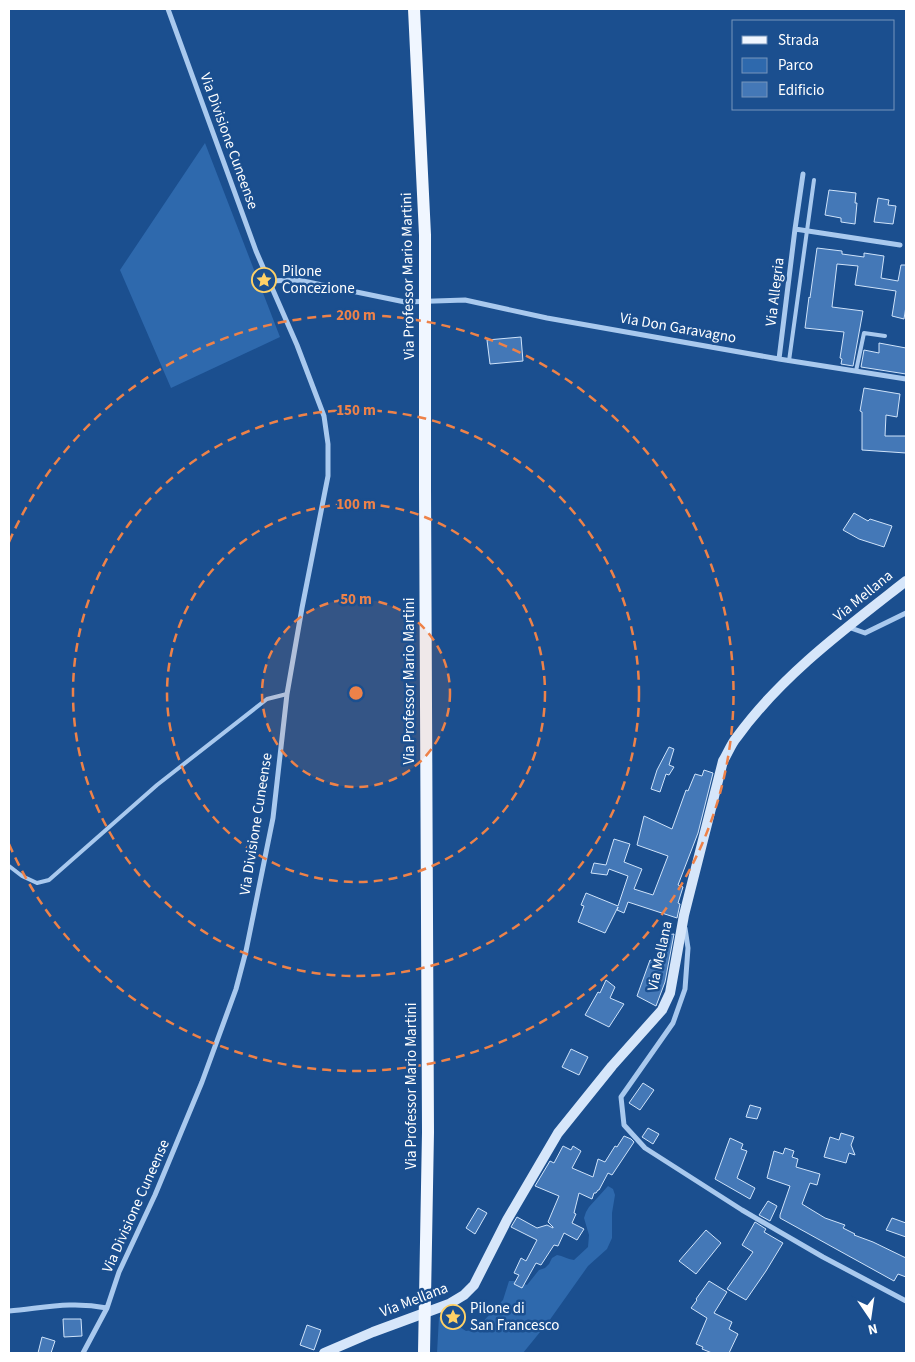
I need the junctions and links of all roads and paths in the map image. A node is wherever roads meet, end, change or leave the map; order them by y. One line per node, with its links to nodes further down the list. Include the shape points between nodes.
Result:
1 (168, 9): 8 (street, Via Divisione Cuneense)
2 (414, 9): 25 (main road, Via Professor Mario Martini, via 425,235 428,1132)
3 (803, 174): 5 (street, Via Allegria)
4 (814, 180): 6 (lane)
5 (795, 229): 6 (street); 10 (street, Via Allegria)
6 (807, 230): 7 (street); 11 (lane)
7 (900, 245)
8 (269, 281): 10 (street, Via Don Garavagno, via 298,280 405,302 465,300 547,318); 17 (street, Via Divisione Cuneense, via 324,416 328,444 328,476)
9 (885, 336): 12 (lane, via 864,333)
10 (779, 359): 11 (street, Via Don Garavagno)
11 (789, 361): 12 (street, Via Don Garavagno)
12 (856, 372): 13 (street, Via Don Garavagno)
13 (906, 379)
14 (906, 581): 16 (street, Via Mellana)
15 (906, 613): 16 (street, via 865,633)
16 (848, 627): 19 (street, Via Mellana, via 778,688 736,738 723,761)
17 (287, 694): 18 (lane, via 267,699 157,785 49,880 37,883); 21 (street, Via Divisione Cuneense, via 273,818 236,989 202,1082)
18 (9, 866)
19 (684, 915): 20 (street, via 688,948 686,989 673,1023 621,1097 624,1124 645,1148 742,1210); 24 (street, Via Mellana, via 670,992 662,1010 558,1133 507,1220 474,1285 449,1304)
20 (906, 1301)
21 (106, 1308): 22 (street, via 68,1304); 23 (street, Via Divisione Cuneense)
22 (9, 1311)
23 (83, 1353)
24 (324, 1353)
25 (424, 1353)

